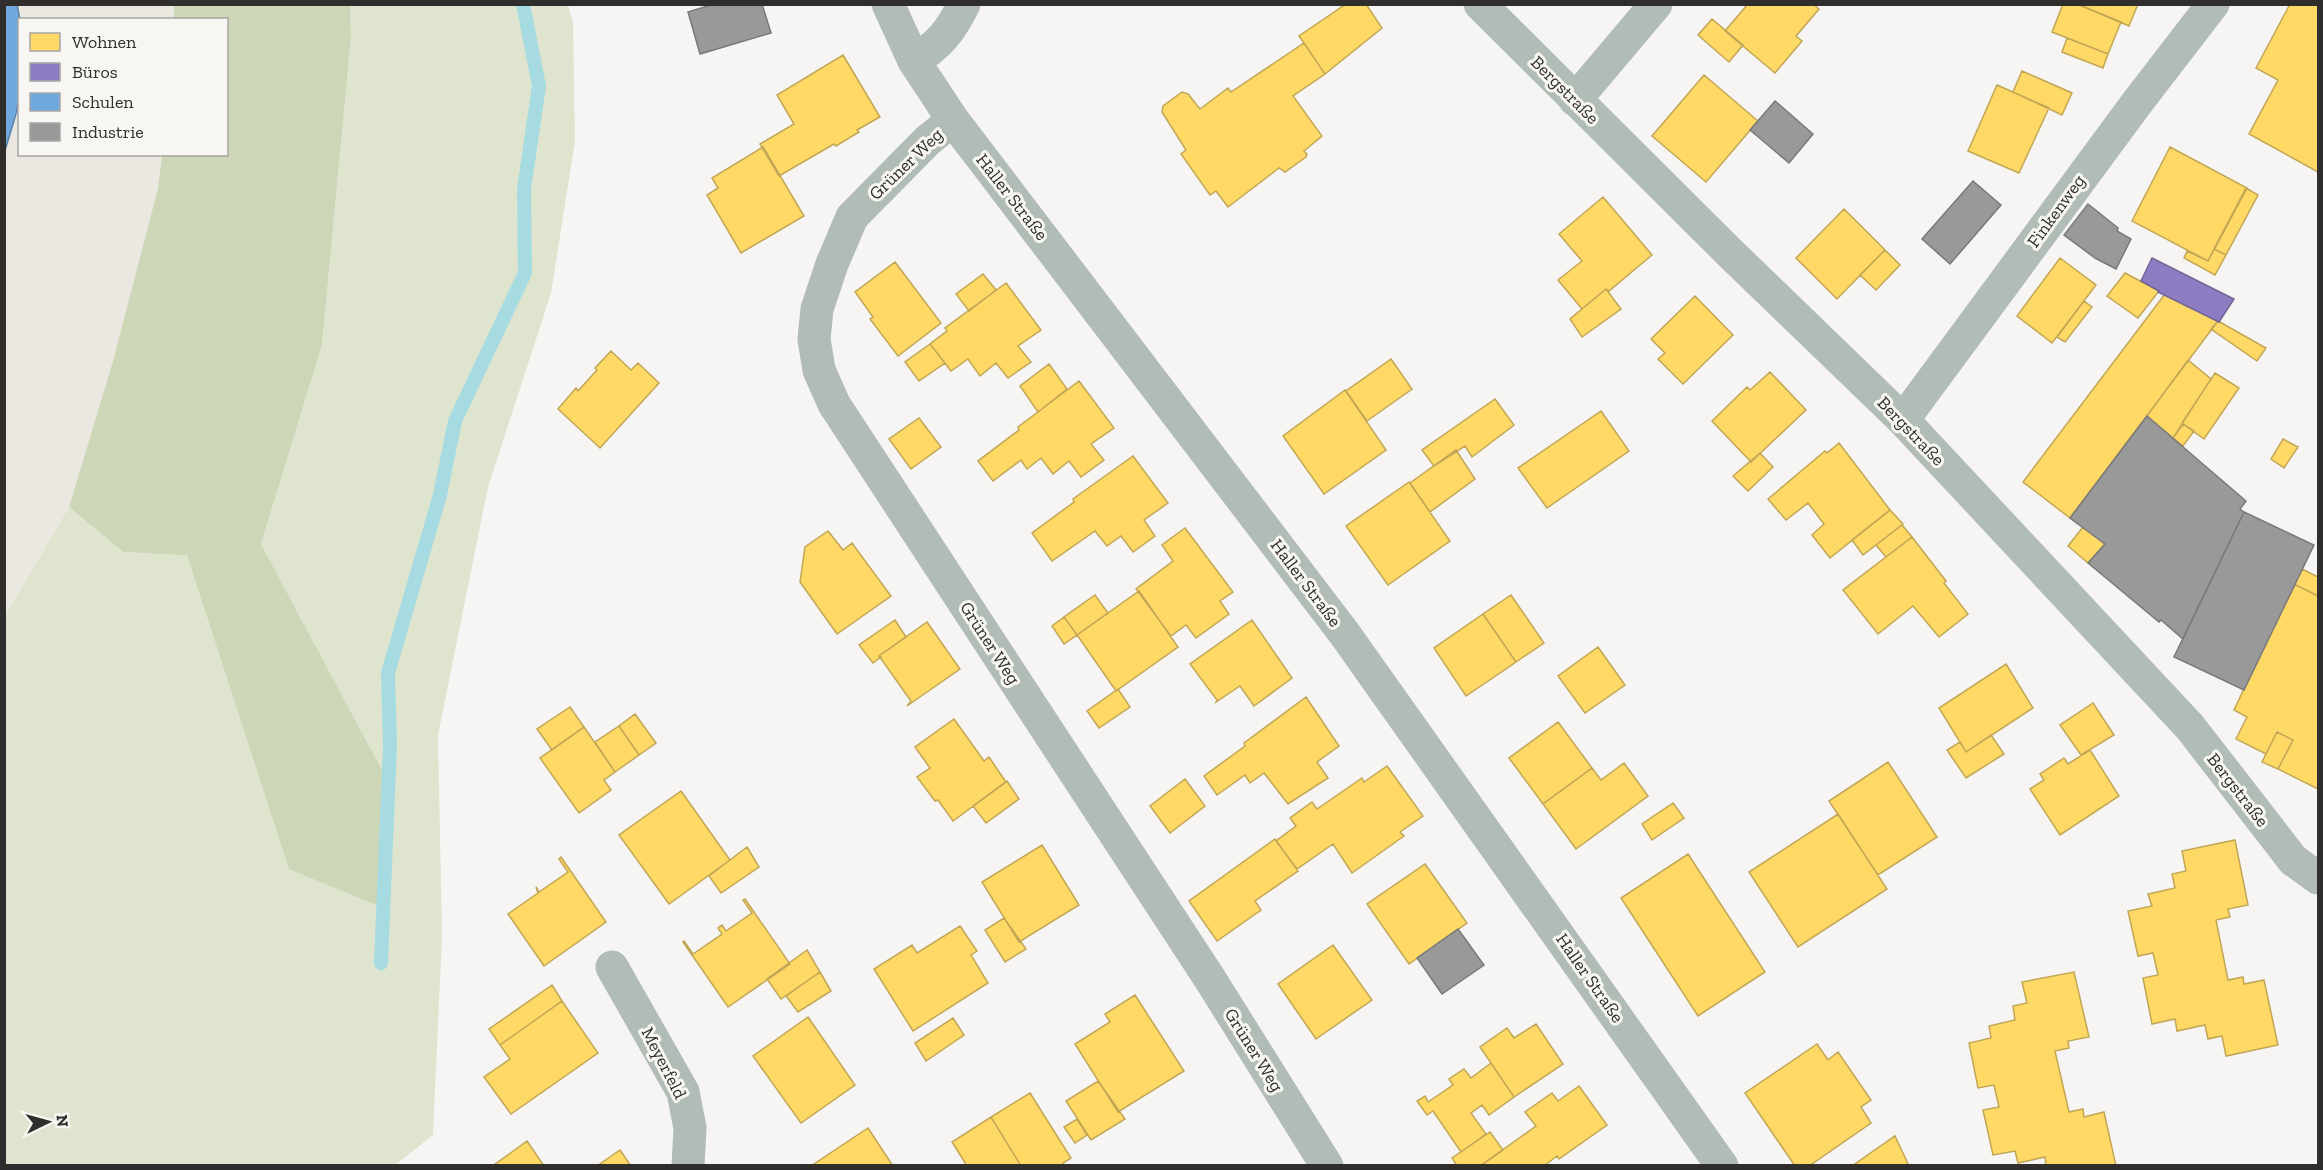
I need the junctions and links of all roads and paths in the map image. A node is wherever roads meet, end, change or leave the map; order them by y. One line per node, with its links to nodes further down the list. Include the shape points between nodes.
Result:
1 (888, 4): 6 (street, Haller Straße)
2 (964, 4): 6 (street, via 950,31 936,47)
3 (1480, 4): 7 (street, Bergstraße)
4 (1656, 4): 7 (street)
5 (2212, 4): 9 (street, Finkenweg)
6 (914, 61): 8 (street, Haller Straße)
7 (1575, 100): 9 (street, Bergstraße)
8 (953, 120): 13 (street, Grüner Weg, via 852,217 817,309 814,339 819,370 834,404 1210,979); 14 (street, Haller Straße, via 1344,633)
9 (1903, 420): 10 (street, Bergstraße, via 2190,727 2293,860)
10 (2319, 878)
11 (612, 967): 12 (street, Meyerfeld, via 683,1092 690,1128)
12 (688, 1166)
13 (1327, 1166)
14 (1722, 1166)

